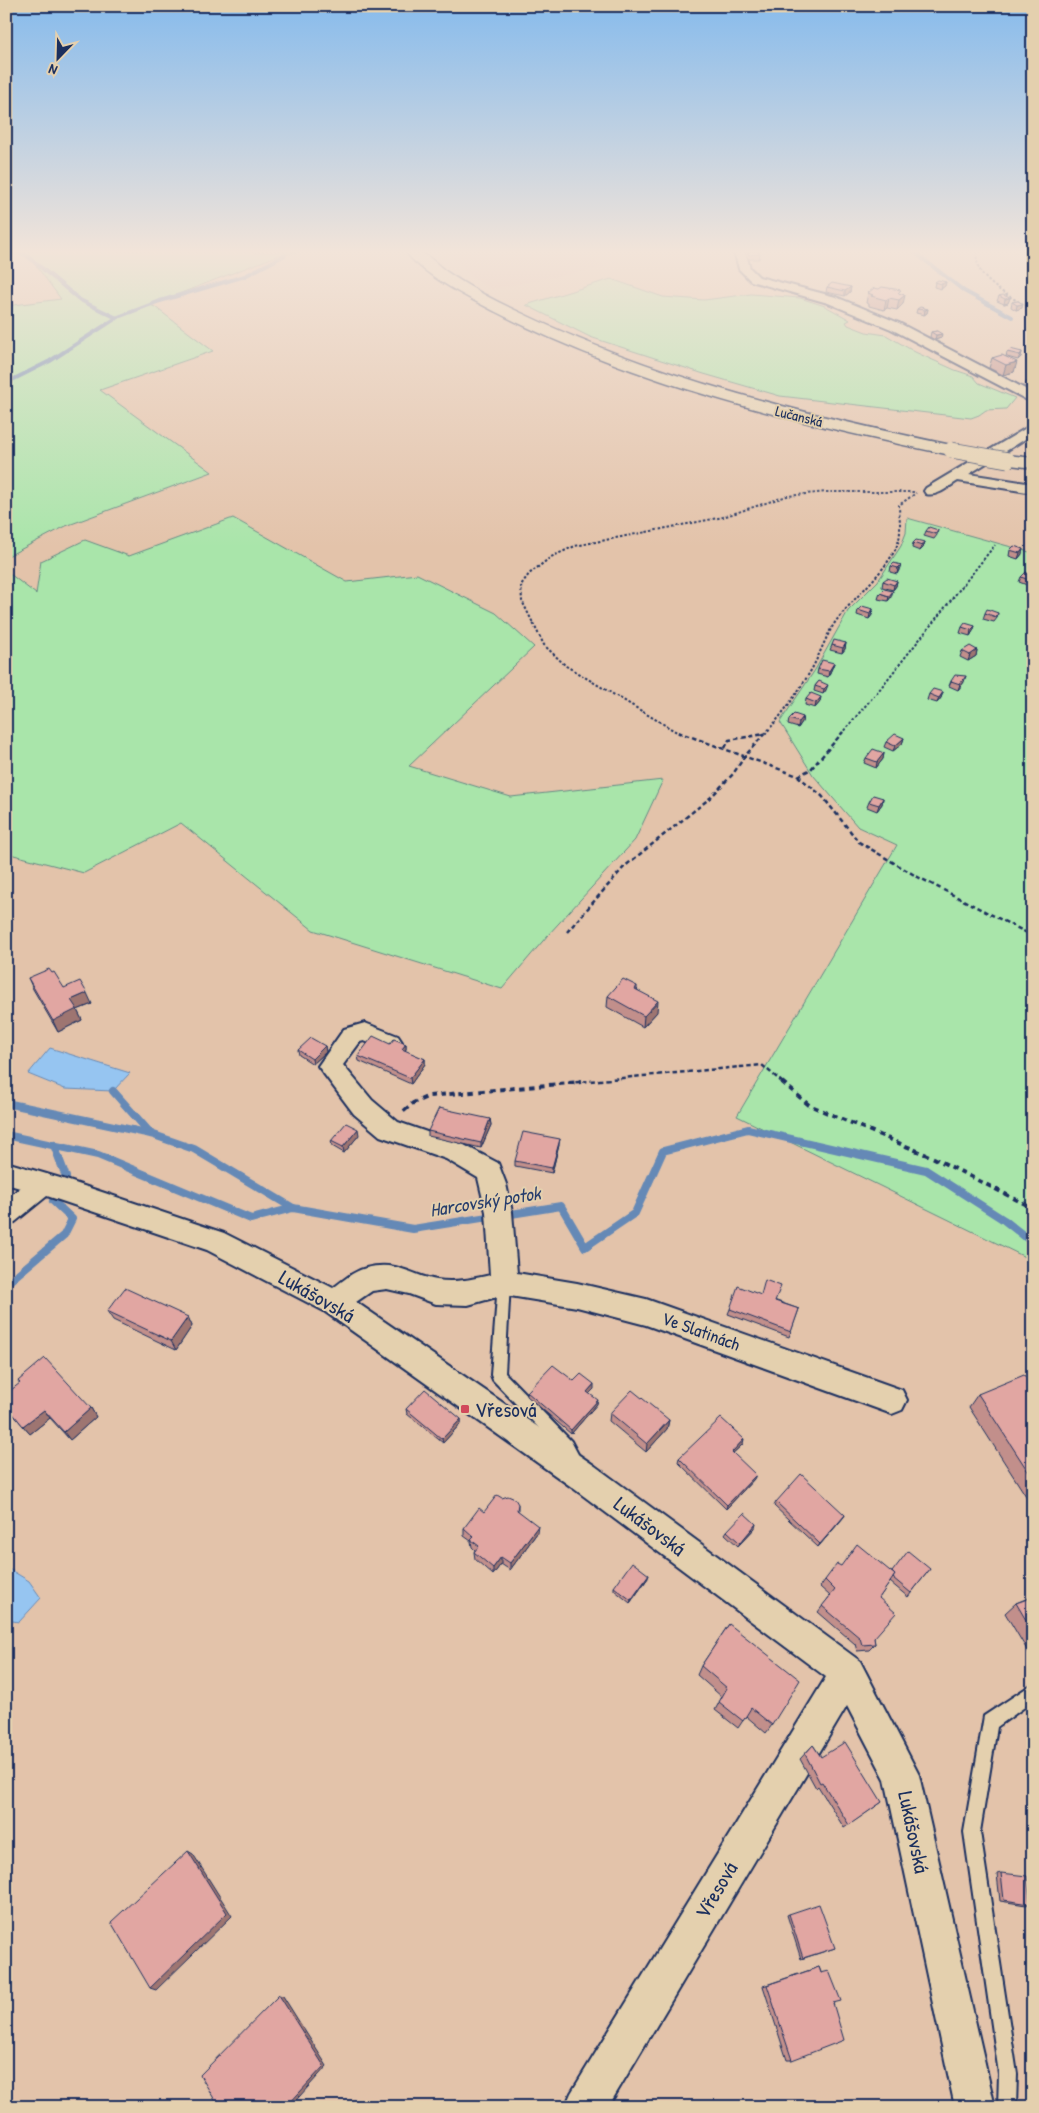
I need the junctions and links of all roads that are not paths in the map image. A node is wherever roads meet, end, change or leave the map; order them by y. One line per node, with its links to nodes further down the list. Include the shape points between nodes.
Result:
1 (592, 350): 5 (main road, Lučanská, bridge, via 713,393 780,412 951,450)
2 (939, 350): 3 (street)
3 (1033, 400)
4 (1033, 428): 6 (street)
5 (1033, 463)
6 (956, 476): 7 (street); 8 (street)
7 (1033, 489)
8 (931, 491)
9 (390, 1042): 13 (street, via 365,1032 352,1035 330,1066 363,1107 389,1129 455,1152 489,1171 496,1191 502,1234)
10 (6, 1173): 11 (street, Lukášovská)
11 (44, 1184): 12 (street); 14 (street, Lukášovská, via 215,1241)
12 (6, 1214)
13 (504, 1283): 14 (street, Ve Slatinách, via 468,1293 436,1292 388,1277 366,1280); 15 (street, Ve Slatinách, via 576,1295 646,1312); 16 (lane, via 498,1375 566,1446)
14 (334, 1302): 16 (street, Lukášovská)
15 (892, 1400)
16 (584, 1477): 17 (street, Lukášovská)
17 (848, 1673): 19 (street, Vřesová); 20 (street, Lukášovská, via 902,1775)
18 (1031, 1693): 21 (lane, via 990,1722 972,1832 1008,2074)
19 (585, 2107)
20 (975, 2107)
21 (1006, 2107)

